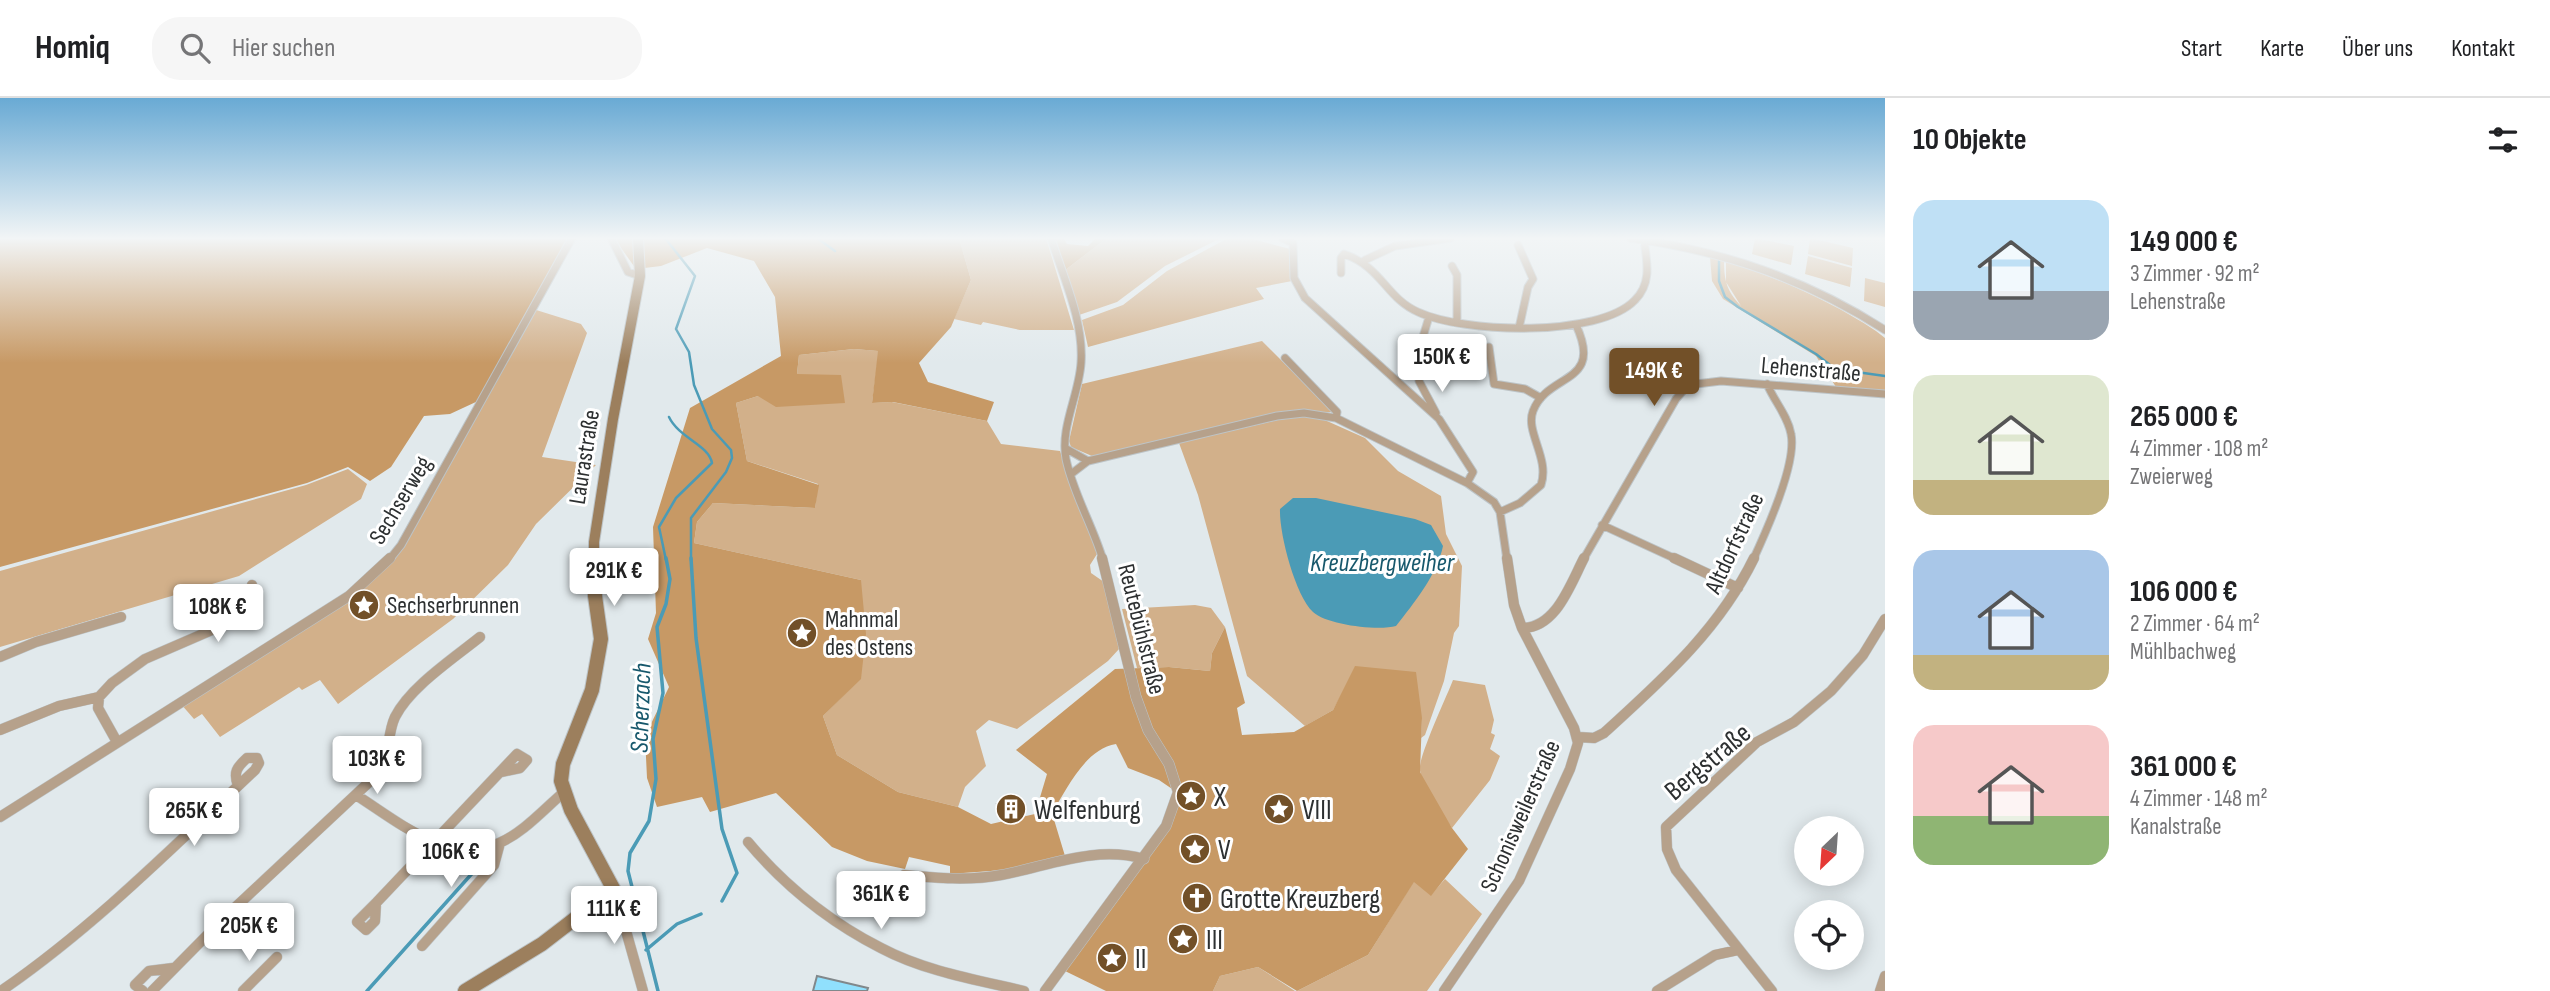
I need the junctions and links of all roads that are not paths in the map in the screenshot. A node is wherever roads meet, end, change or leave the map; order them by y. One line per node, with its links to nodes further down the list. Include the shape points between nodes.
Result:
1 (551, 280): 40 (street, Sechserweg, via 401,544 382,568 349,596)
2 (639, 280): 43 (street, Laurastraße, via 594,542 601,639 592,690 563,764)
3 (1064, 280): 24 (street, Reutebühlstraße, via 1081,345)
4 (1296, 280): 23 (street, via 1306,298)
5 (1383, 280): 10 (street, via 1408,309)
6 (1457, 280): 11 (street)
7 (1533, 280): 13 (street)
8 (1649, 280): 12 (street, via 1640,298 1618,313)
9 (1789, 280): 14 (street, via 1840,302)
10 (1429, 317): 11 (street); 16 (street, via 1418,353)
11 (1457, 322): 13 (street)
12 (1576, 324): 13 (street); 21 (street, via 1585,349 1583,363)
13 (1519, 328)
14 (1885, 330)
15 (1489, 346): 21 (street, via 1494,384 1525,389)
16 (1413, 355)
17 (1285, 358): 22 (street, via 1337,412)
18 (1419, 381): 23 (street)
19 (1767, 384): 20 (street, Lehenstraße); 29 (street, Lehenstraße, via 1707,381 1688,385); 31 (street, Altdorfstraße, via 1791,429 1792,452 1760,545)
20 (1885, 394)
21 (1541, 398): 28 (street, via 1531,419 1546,467 1544,479 1529,498)
22 (1336, 418): 25 (street, via 1304,413 1277,416); 27 (street)
23 (1440, 419): 27 (street, via 1473,472)
24 (1065, 448): 25 (street); 26 (street, Reutebühlstraße)
25 (1087, 461): 26 (street)
26 (1071, 474): 49 (street, Reutebühlstraße, via 1101,554 1136,697 1177,783 1172,815)
27 (1467, 483): 28 (street)
28 (1500, 512): 34 (street, Schonisweilerstraße, via 1514,605)
29 (1602, 525): 31 (street); 34 (street, Lehenstraße, via 1554,614 1536,628)
30 (252, 585): 37 (street, via 251,611 134,666 107,685)
31 (1738, 588): 39 (street, Altdorfstraße, via 1693,650 1604,733)
32 (121, 617): 36 (street)
33 (1885, 619): 54 (street, Bergstraße, via 1859,662 1814,706 1776,736 1758,742 1666,827 1664,838 1676,870)
34 (1522, 628): 39 (street, Schonisweilerstraße)
35 (480, 637): 44 (street, via 396,715 387,761)
36 (0, 657)
37 (99, 697): 38 (street, via 59,706); 40 (street, via 98,708)
38 (0, 730)
39 (1578, 737): 66 (street, Schonisweilerstraße, via 1570,769 1519,881)
40 (117, 742): 45 (street, Sechserweg)
41 (501, 772): 47 (street)
42 (238, 786): 58 (street, via 75,939)
43 (563, 793): 48 (street); 51 (street)
44 (356, 795): 47 (street); 56 (street)
45 (0, 817)
46 (748, 842): 64 (street, via 773,872 824,914 882,949 949,973)
47 (435, 843): 48 (street, via 463,850); 52 (street)
48 (500, 843): 53 (street, via 494,865)
49 (1144, 859): 50 (street, via 1131,853 1080,857 979,878); 65 (street, Reutebühlstraße)
50 (904, 875)
51 (615, 892): 62 (street); 63 (street)
52 (376, 902)
53 (422, 946)
54 (1738, 950): 67 (street, via 1715,955); 68 (street, Bergstraße)
55 (277, 957): 61 (street)
56 (174, 968): 59 (street, via 149,971 135,985); 60 (street)
57 (1885, 976): 69 (street)
58 (1, 991)
59 (143, 991)
60 (152, 991)
61 (243, 991)
62 (465, 991)
63 (643, 991)
64 (1024, 991)
65 (1045, 991)
66 (1444, 991)
67 (1657, 991)
68 (1772, 991)
69 (1880, 991)

